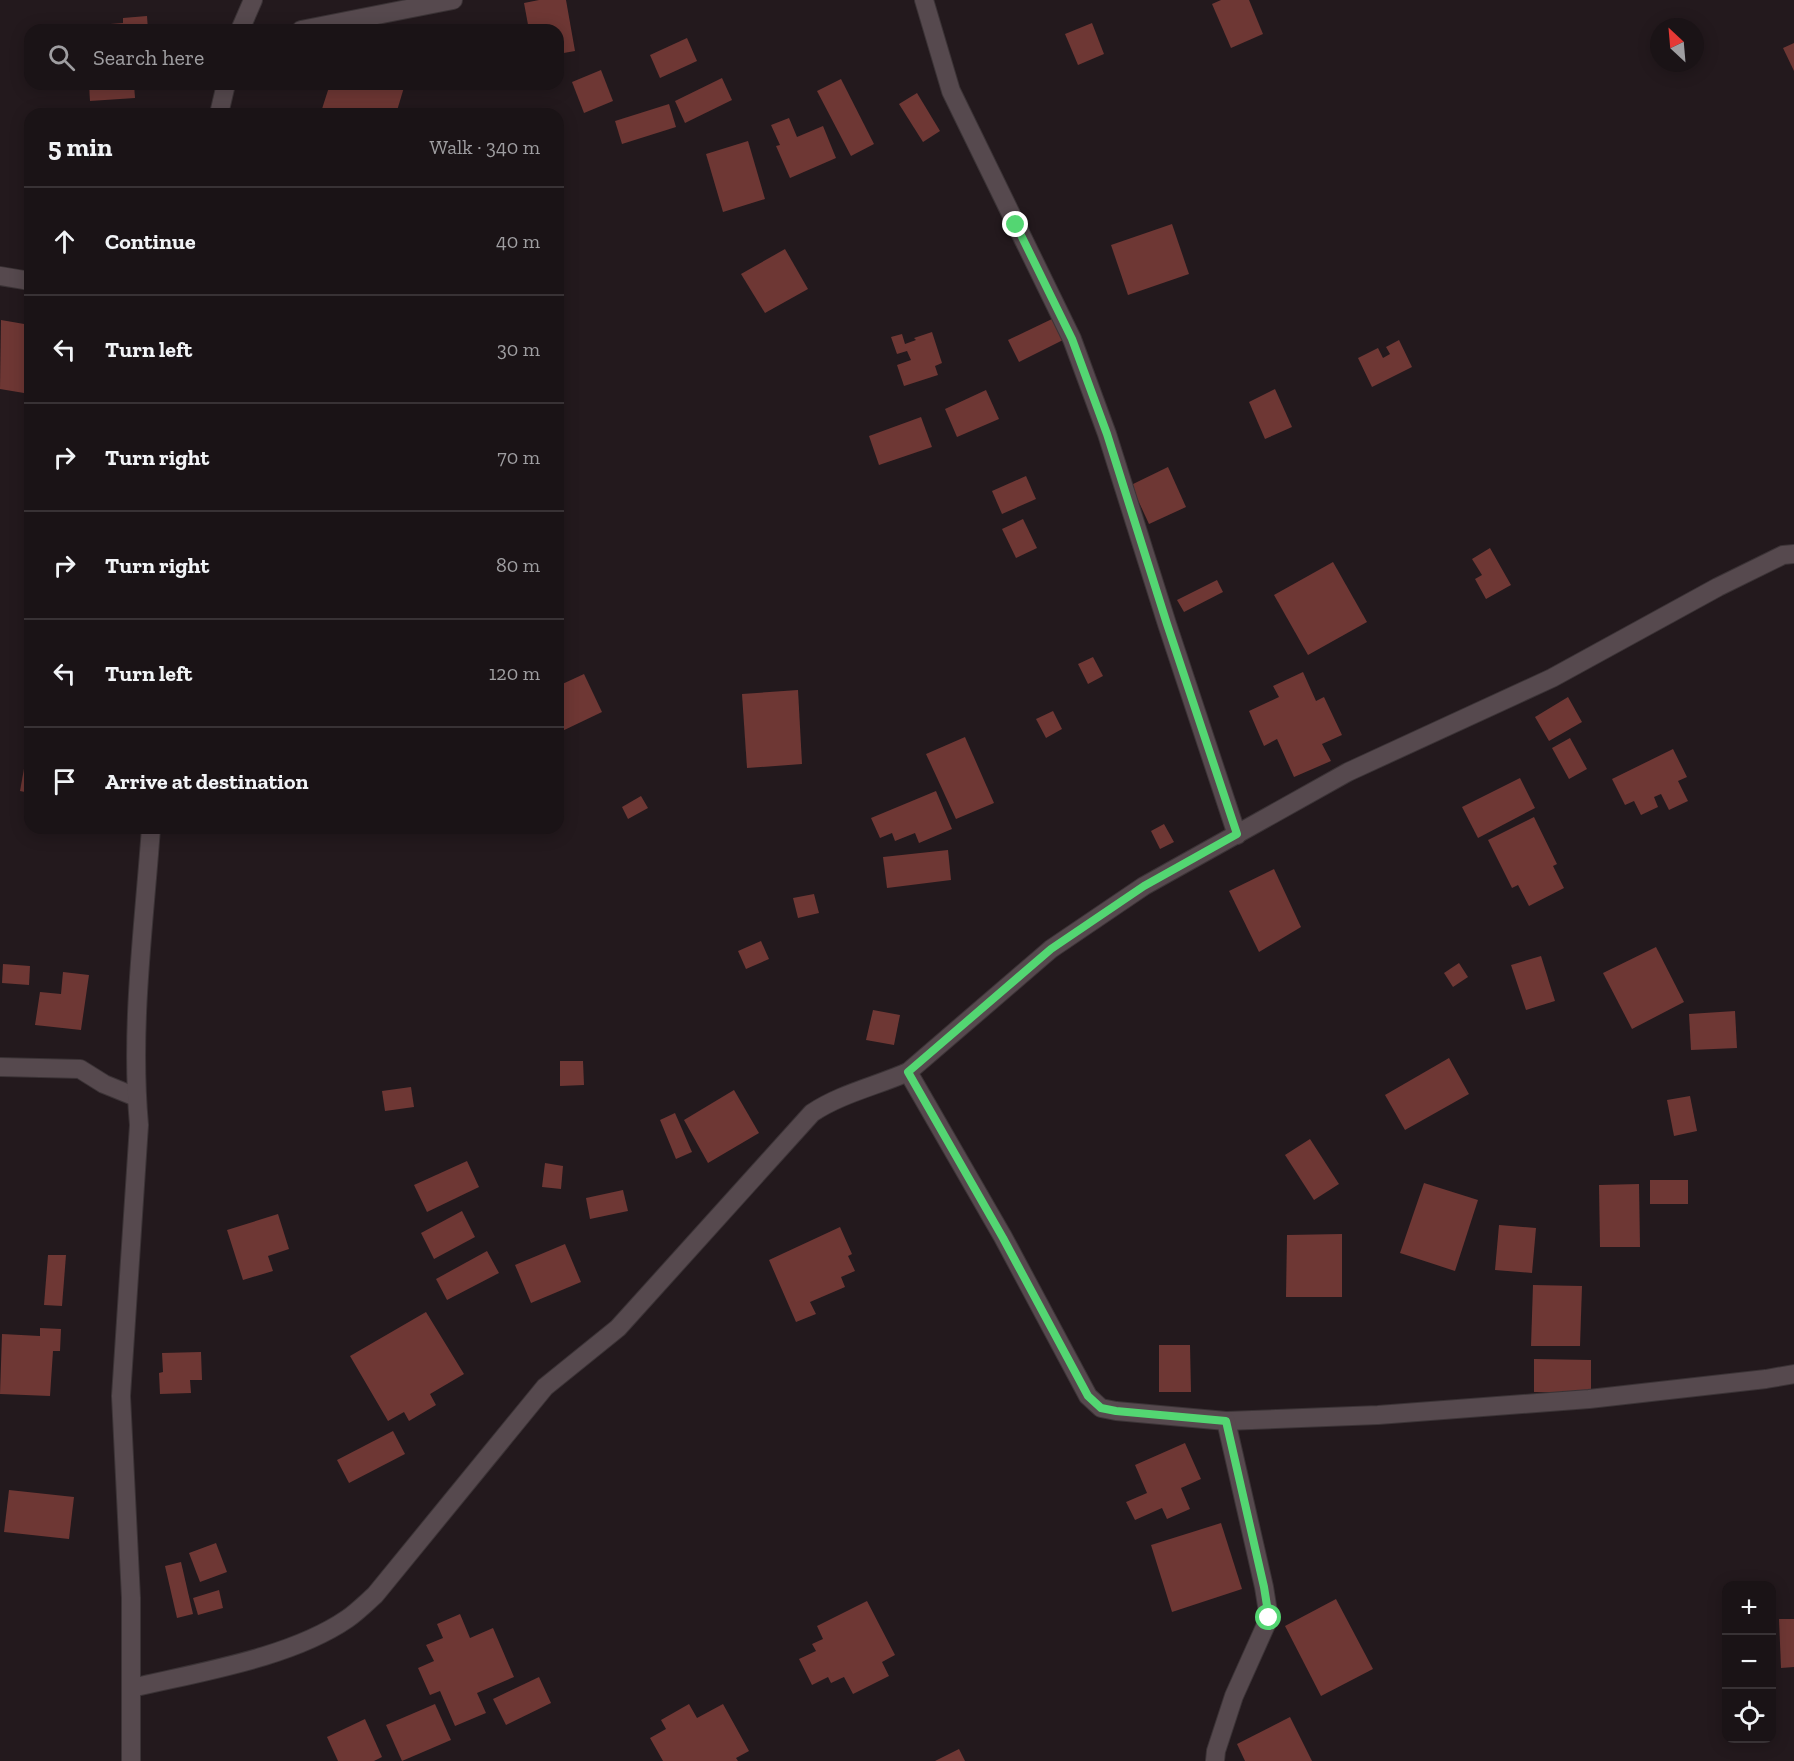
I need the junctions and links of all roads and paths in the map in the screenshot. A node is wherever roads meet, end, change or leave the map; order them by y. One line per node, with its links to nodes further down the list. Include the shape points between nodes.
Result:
1 (253, 0): 4 (street)
2 (453, 0): 5 (street)
3 (924, 0): 12 (street, via 951,91 1072,339 1107,434)
4 (243, 24)
5 (331, 24)
6 (225, 90): 7 (street)
7 (220, 108)
8 (0, 276): 9 (street)
9 (24, 280)
10 (1794, 554): 12 (street, via 1783,555 1718,587 1552,678 1348,772)
11 (151, 834): 15 (street, via 137,1019)
12 (1237, 834): 14 (street, via 1144,886 1051,949)
13 (0, 1067): 15 (street, via 80,1069)
14 (908, 1072): 17 (street, via 1088,1396 1101,1408 1116,1411); 18 (street, via 812,1113 618,1328 545,1387 375,1595 346,1619 267,1656)
15 (136, 1097): 18 (street, via 139,1125 122,1396)
16 (1794, 1374): 17 (street, via 1589,1399 1378,1415)
17 (1226, 1421): 20 (street, via 1269,1618 1234,1696)
18 (132, 1688): 19 (street)
19 (131, 1761)
20 (1215, 1761)

